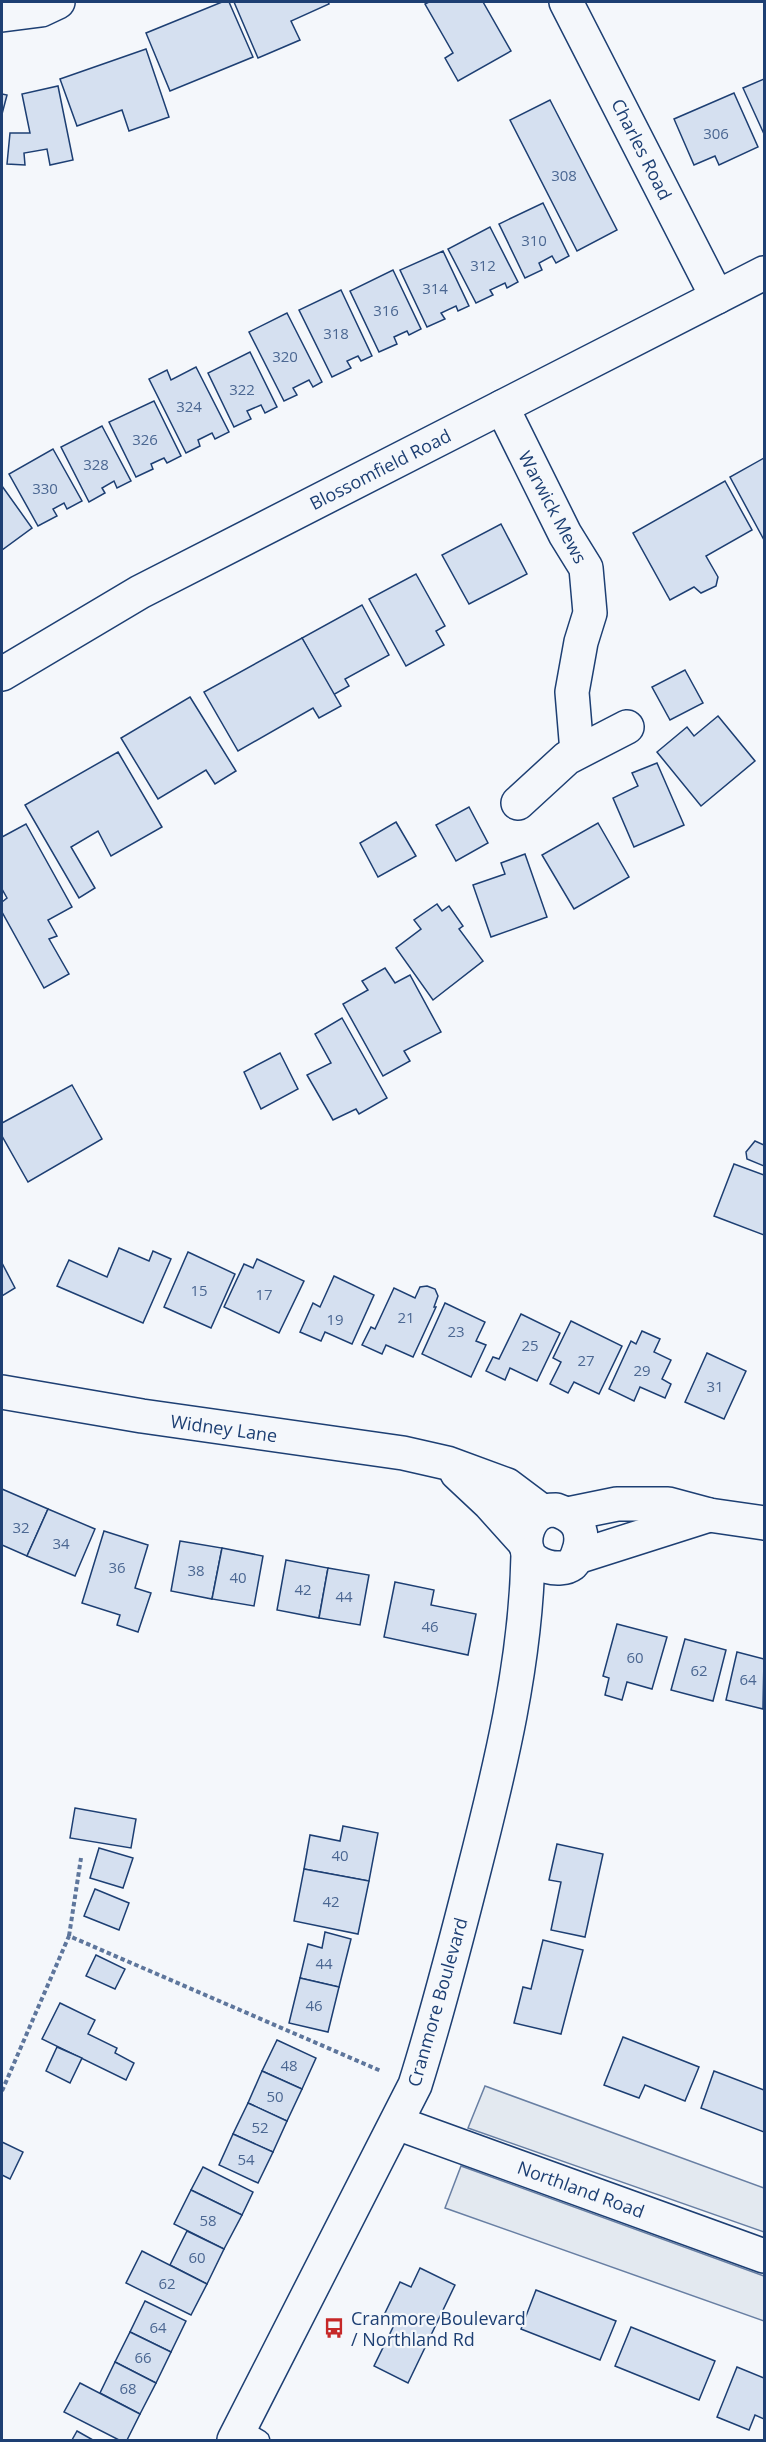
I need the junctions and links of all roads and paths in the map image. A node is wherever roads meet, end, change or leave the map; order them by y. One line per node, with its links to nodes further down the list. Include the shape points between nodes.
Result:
1 (58, 2): 3 (street, via 41,10)
2 (566, 2): 5 (street, Charles Road)
3 (2, 15)
4 (765, 273): 5 (street, Blossomfield Road)
5 (717, 297): 6 (street, Blossomfield Road)
6 (502, 407): 7 (street, Blossomfield Road, via 140,591); 9 (street, Warwick Mews, via 586,568 590,613 572,692)
7 (2, 674)
8 (627, 727): 9 (street)
9 (578, 752): 10 (street)
10 (518, 803)
11 (2, 1392): 12 (street, Widney Lane)
12 (447, 1463): 13 (street, Widney Lane, via 507,1485); 16 (street, via 489,1503)
13 (555, 1513): 14 (street, via 617,1504 668,1504); 16 (street, via 530,1523); 17 (street, via 578,1523 583,1536)
14 (709, 1515): 15 (street); 17 (street)
15 (764, 1520)
16 (527, 1549): 17 (street, via 542,1565 556,1568); 18 (street, Cranmore Boulevard)
17 (574, 1561): 18 (street, Cranmore Boulevard)
18 (524, 1636): 21 (street, Cranmore Boulevard, via 498,1776)
19 (81, 1858): 20 (path)
20 (69, 1936): 21 (path); 22 (path)
21 (415, 2085): 23 (street, Cranmore Boulevard)
22 (2, 2091)
23 (397, 2122): 24 (street, Northland Road); 25 (street, Cranmore Boulevard)
24 (765, 2256)
25 (245, 2436)

